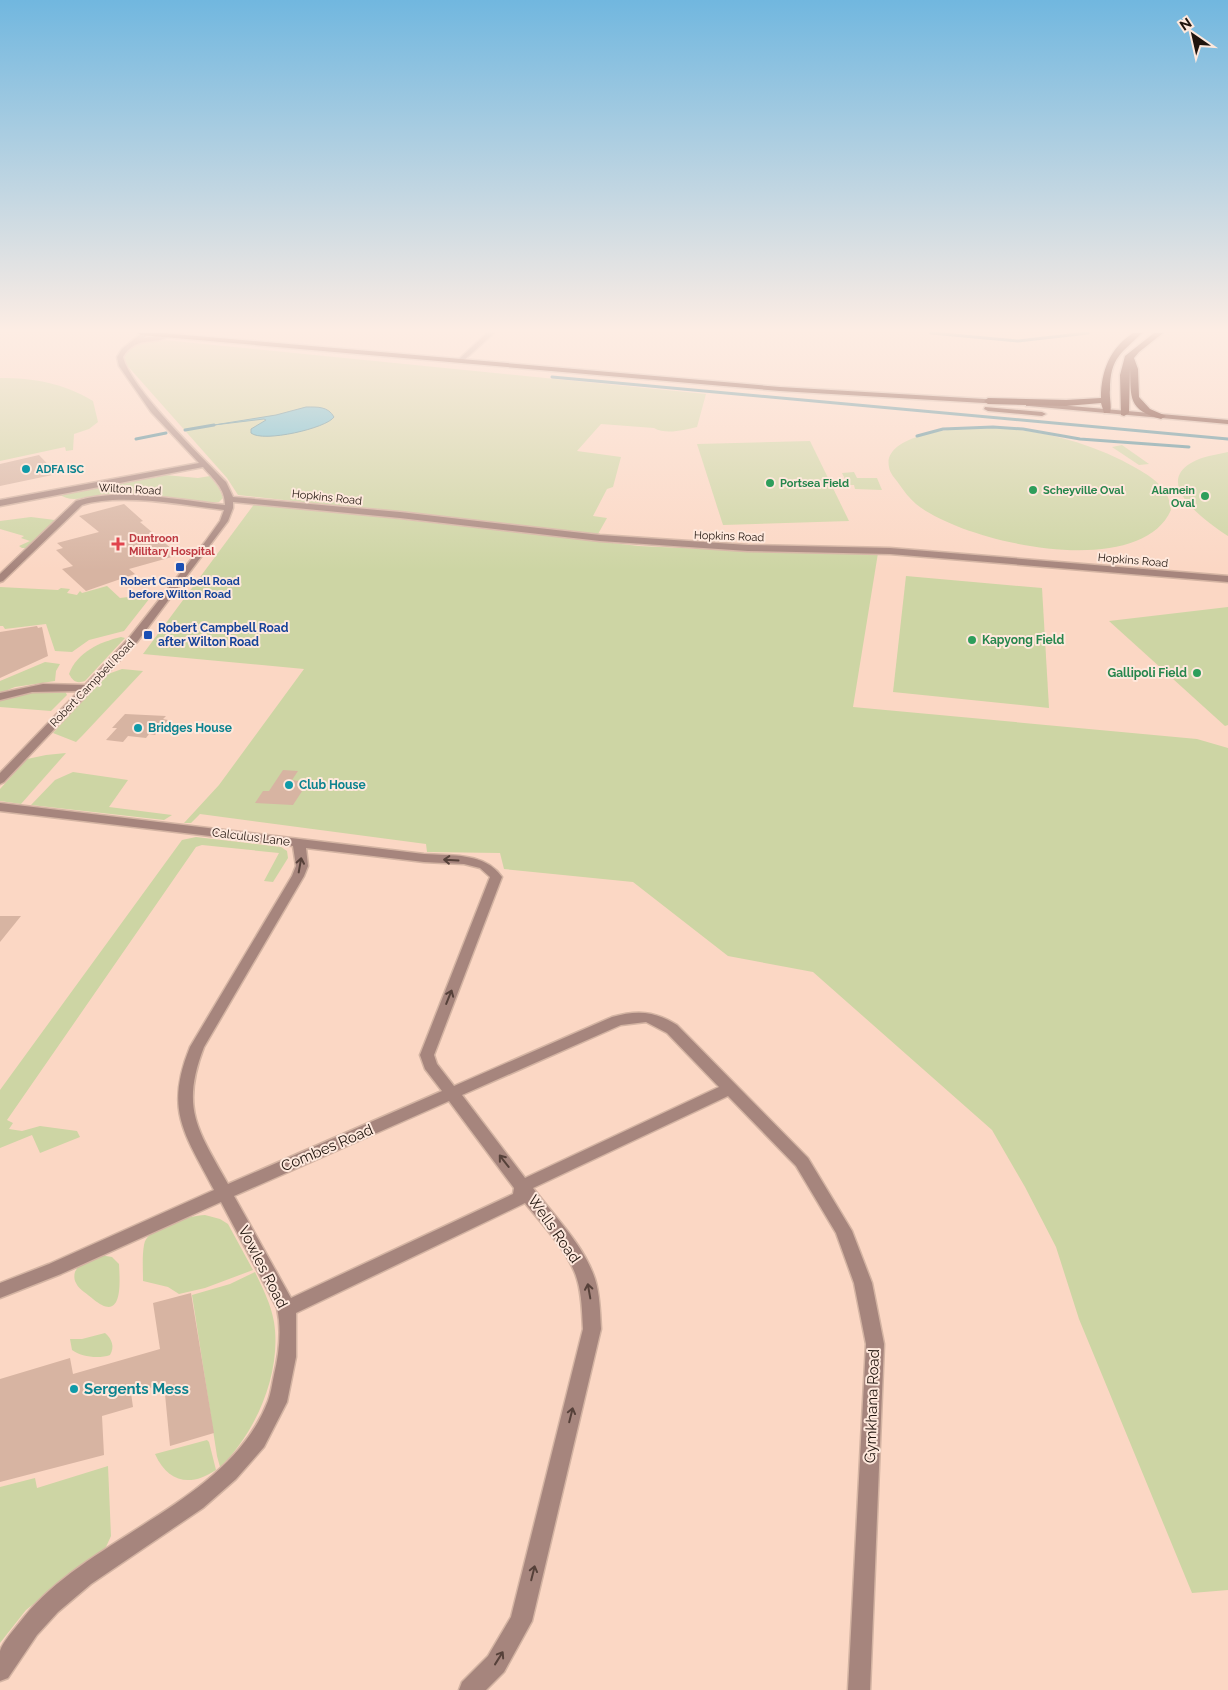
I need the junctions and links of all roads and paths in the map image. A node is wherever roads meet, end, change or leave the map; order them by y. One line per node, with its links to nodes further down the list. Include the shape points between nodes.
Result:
1 (156, 412): 12 (street)
2 (1062, 412): 7 (main road)
3 (1081, 412): 7 (main road)
4 (1108, 412): 7 (highway)
5 (1124, 412): 8 (highway)
6 (1152, 412): 9 (highway)
7 (1108, 415): 8 (main road)
8 (1124, 416): 9 (main road); 11 (main road)
9 (1161, 416): 10 (main road)
10 (1228, 422)
11 (1228, 430)
12 (205, 464): 13 (street, via 223,484); 14 (street)
13 (230, 503): 15 (street, Wilton Road, via 109,497 86,500 79,503); 16 (street, Hopkins Road, via 400,515 600,538 719,547 890,551); 17 (street, Robert Campbell Road, via 224,521 208,544 140,632)
14 (0, 504)
15 (0, 579)
16 (1228, 579)
17 (86, 688): 18 (street, via 46,686); 19 (street, Robert Campbell Road)
18 (0, 697)
19 (0, 780)
20 (0, 807): 21 (street, Calculus Lane)
21 (299, 843): 22 (street, Calculus Lane, one-way to 21, via 493,870 478,862); 27 (street, Vowles Road, one-way to 21, via 189,1127 184,1108 185,1076 197,1047 302,866)
22 (496, 877): 25 (street, Wells Road, one-way to 22, via 430,1066 429,1046)
23 (657, 1018): 24 (street, Gymkhana Road, via 672,1028); 25 (street, Combes Road, via 639,1016 617,1021)
24 (730, 1088): 26 (street); 32 (street, Gymkhana Road, via 802,1162 844,1231 865,1292 875,1344)
25 (452, 1094): 26 (street, Wells Road, one-way to 25); 27 (street, Combes Road)
26 (523, 1186): 29 (street, via 520,1198); 31 (street, Wells Road, one-way to 26, via 496,1664 521,1621 592,1329 586,1278 575,1256)
27 (224, 1193): 28 (street, Combes Road); 29 (street, Vowles Road)
28 (0, 1291)
29 (286, 1309): 30 (street, Vowles Road, via 286,1375 277,1403 255,1445 214,1488 91,1571 49,1604)
30 (0, 1670)
31 (470, 1690)
32 (859, 1690)

